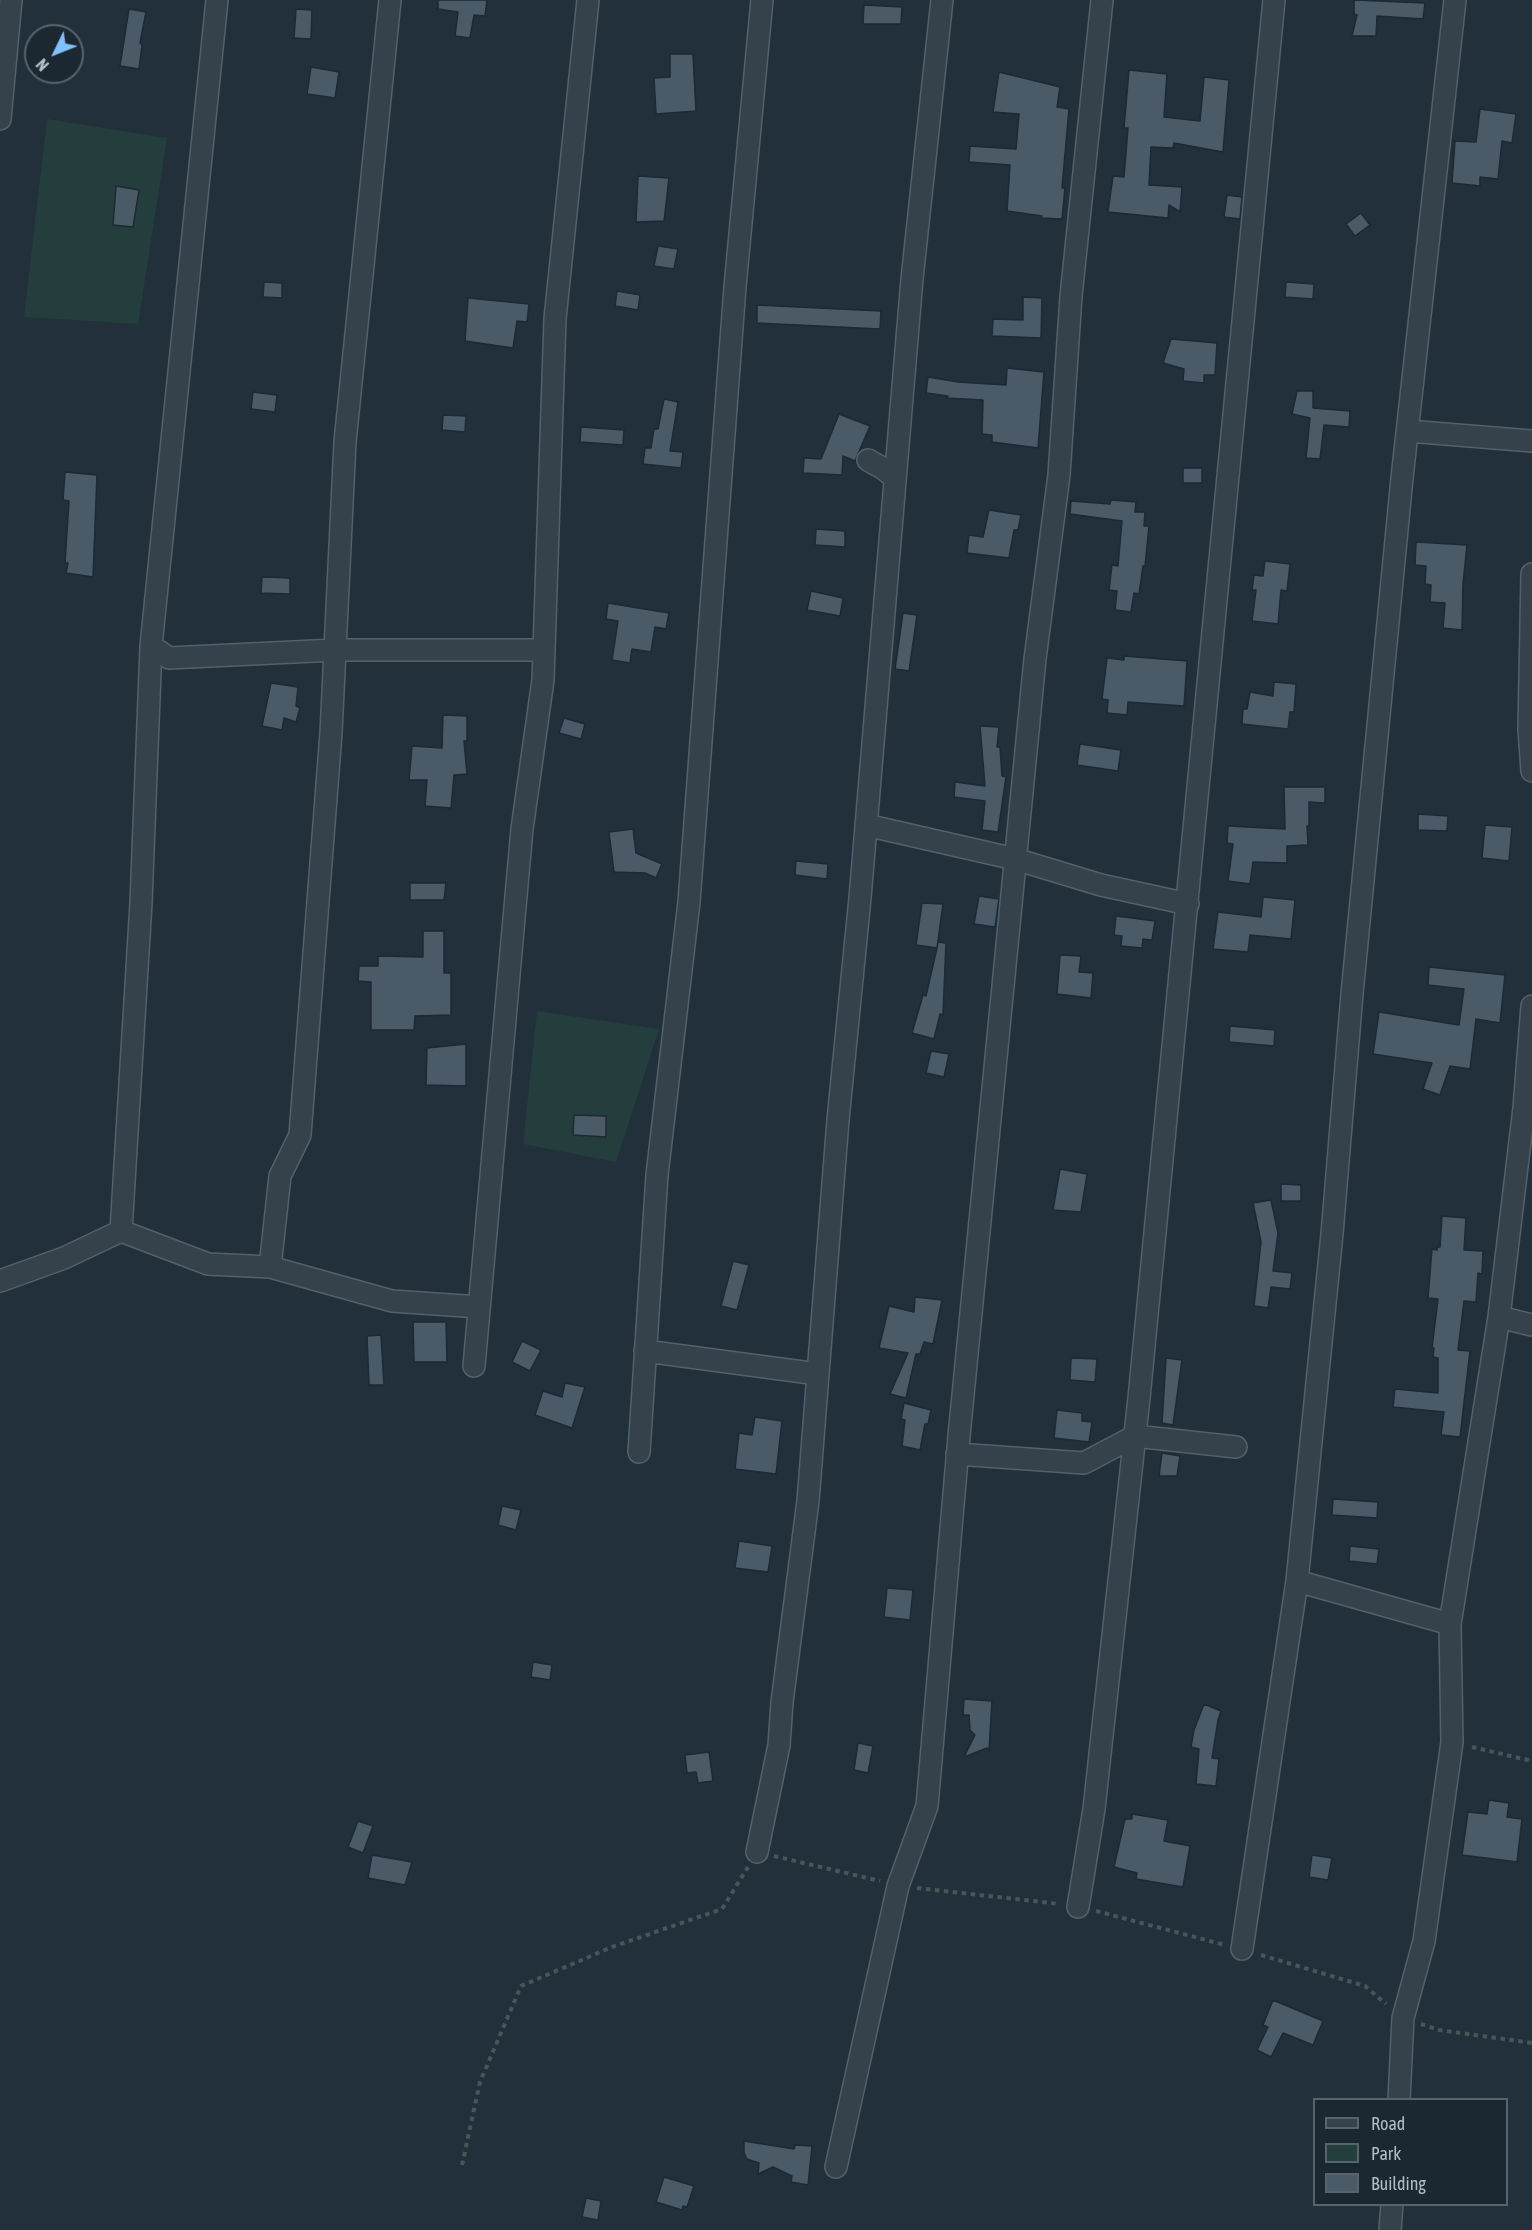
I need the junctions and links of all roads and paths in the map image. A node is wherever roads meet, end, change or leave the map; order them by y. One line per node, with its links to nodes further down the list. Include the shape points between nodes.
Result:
1 (11, 0): 10 (street)
2 (217, 0): 16 (street)
3 (390, 0): 17 (street, via 345,442)
4 (588, 0): 18 (street, via 555,319)
5 (762, 0): 31 (street, via 734,298 688,902 657,1175)
6 (942, 0): 14 (street)
7 (1101, 0): 21 (street, via 1071,296 1059,476 1035,659)
8 (1274, 0): 22 (street)
9 (1455, 0): 11 (street)
10 (0, 119)
11 (1408, 430): 12 (street); 38 (street)
12 (1532, 441)
13 (868, 460): 14 (street)
14 (895, 478): 20 (street)
15 (1532, 574): 19 (street)
16 (151, 646): 17 (street, via 169,658); 25 (street, via 141,903)
17 (335, 650): 18 (street); 26 (street, via 300,1135 280,1176)
18 (544, 652): 28 (street, via 522,829)
19 (1532, 771)
20 (866, 825): 21 (street); 33 (street)
21 (1015, 860): 22 (street, via 1101,885); 37 (street)
22 (1188, 904): 34 (street)
23 (1532, 1006): 24 (street)
24 (1528, 1109): 29 (street)
25 (121, 1231): 26 (street, via 208,1264); 27 (street, via 64,1258)
26 (270, 1267): 28 (street, via 392,1301)
27 (0, 1281)
28 (479, 1307): 32 (street)
29 (1499, 1317): 30 (street); 39 (street)
30 (1532, 1325)
31 (645, 1351): 33 (street); 36 (street)
32 (474, 1366)
33 (818, 1374): 42 (street, via 808,1501 779,1745)
34 (1135, 1436): 35 (street); 37 (street, via 1084,1463); 44 (street, via 1094,1809)
35 (1236, 1446)
36 (639, 1452)
37 (957, 1454): 43 (street, via 927,1806)
38 (1297, 1581): 39 (street); 45 (street)
39 (1450, 1624): 40 (street)
40 (1452, 1742): 41 (path); 46 (street, via 1424,1941)
41 (1532, 1761)
42 (757, 1852): 43 (path); 49 (path, via 722,1909 612,1947 521,1986 480,2082)
43 (898, 1886): 44 (path); 50 (street)
44 (1078, 1907): 45 (path)
45 (1242, 1949): 46 (path, via 1365,1986)
46 (1403, 2018): 47 (path, via 1439,2030); 48 (street)
47 (1532, 2043)
48 (1399, 2098)
49 (462, 2165)
50 (836, 2167)
51 (1392, 2206): 52 (street)
52 (1390, 2230)

